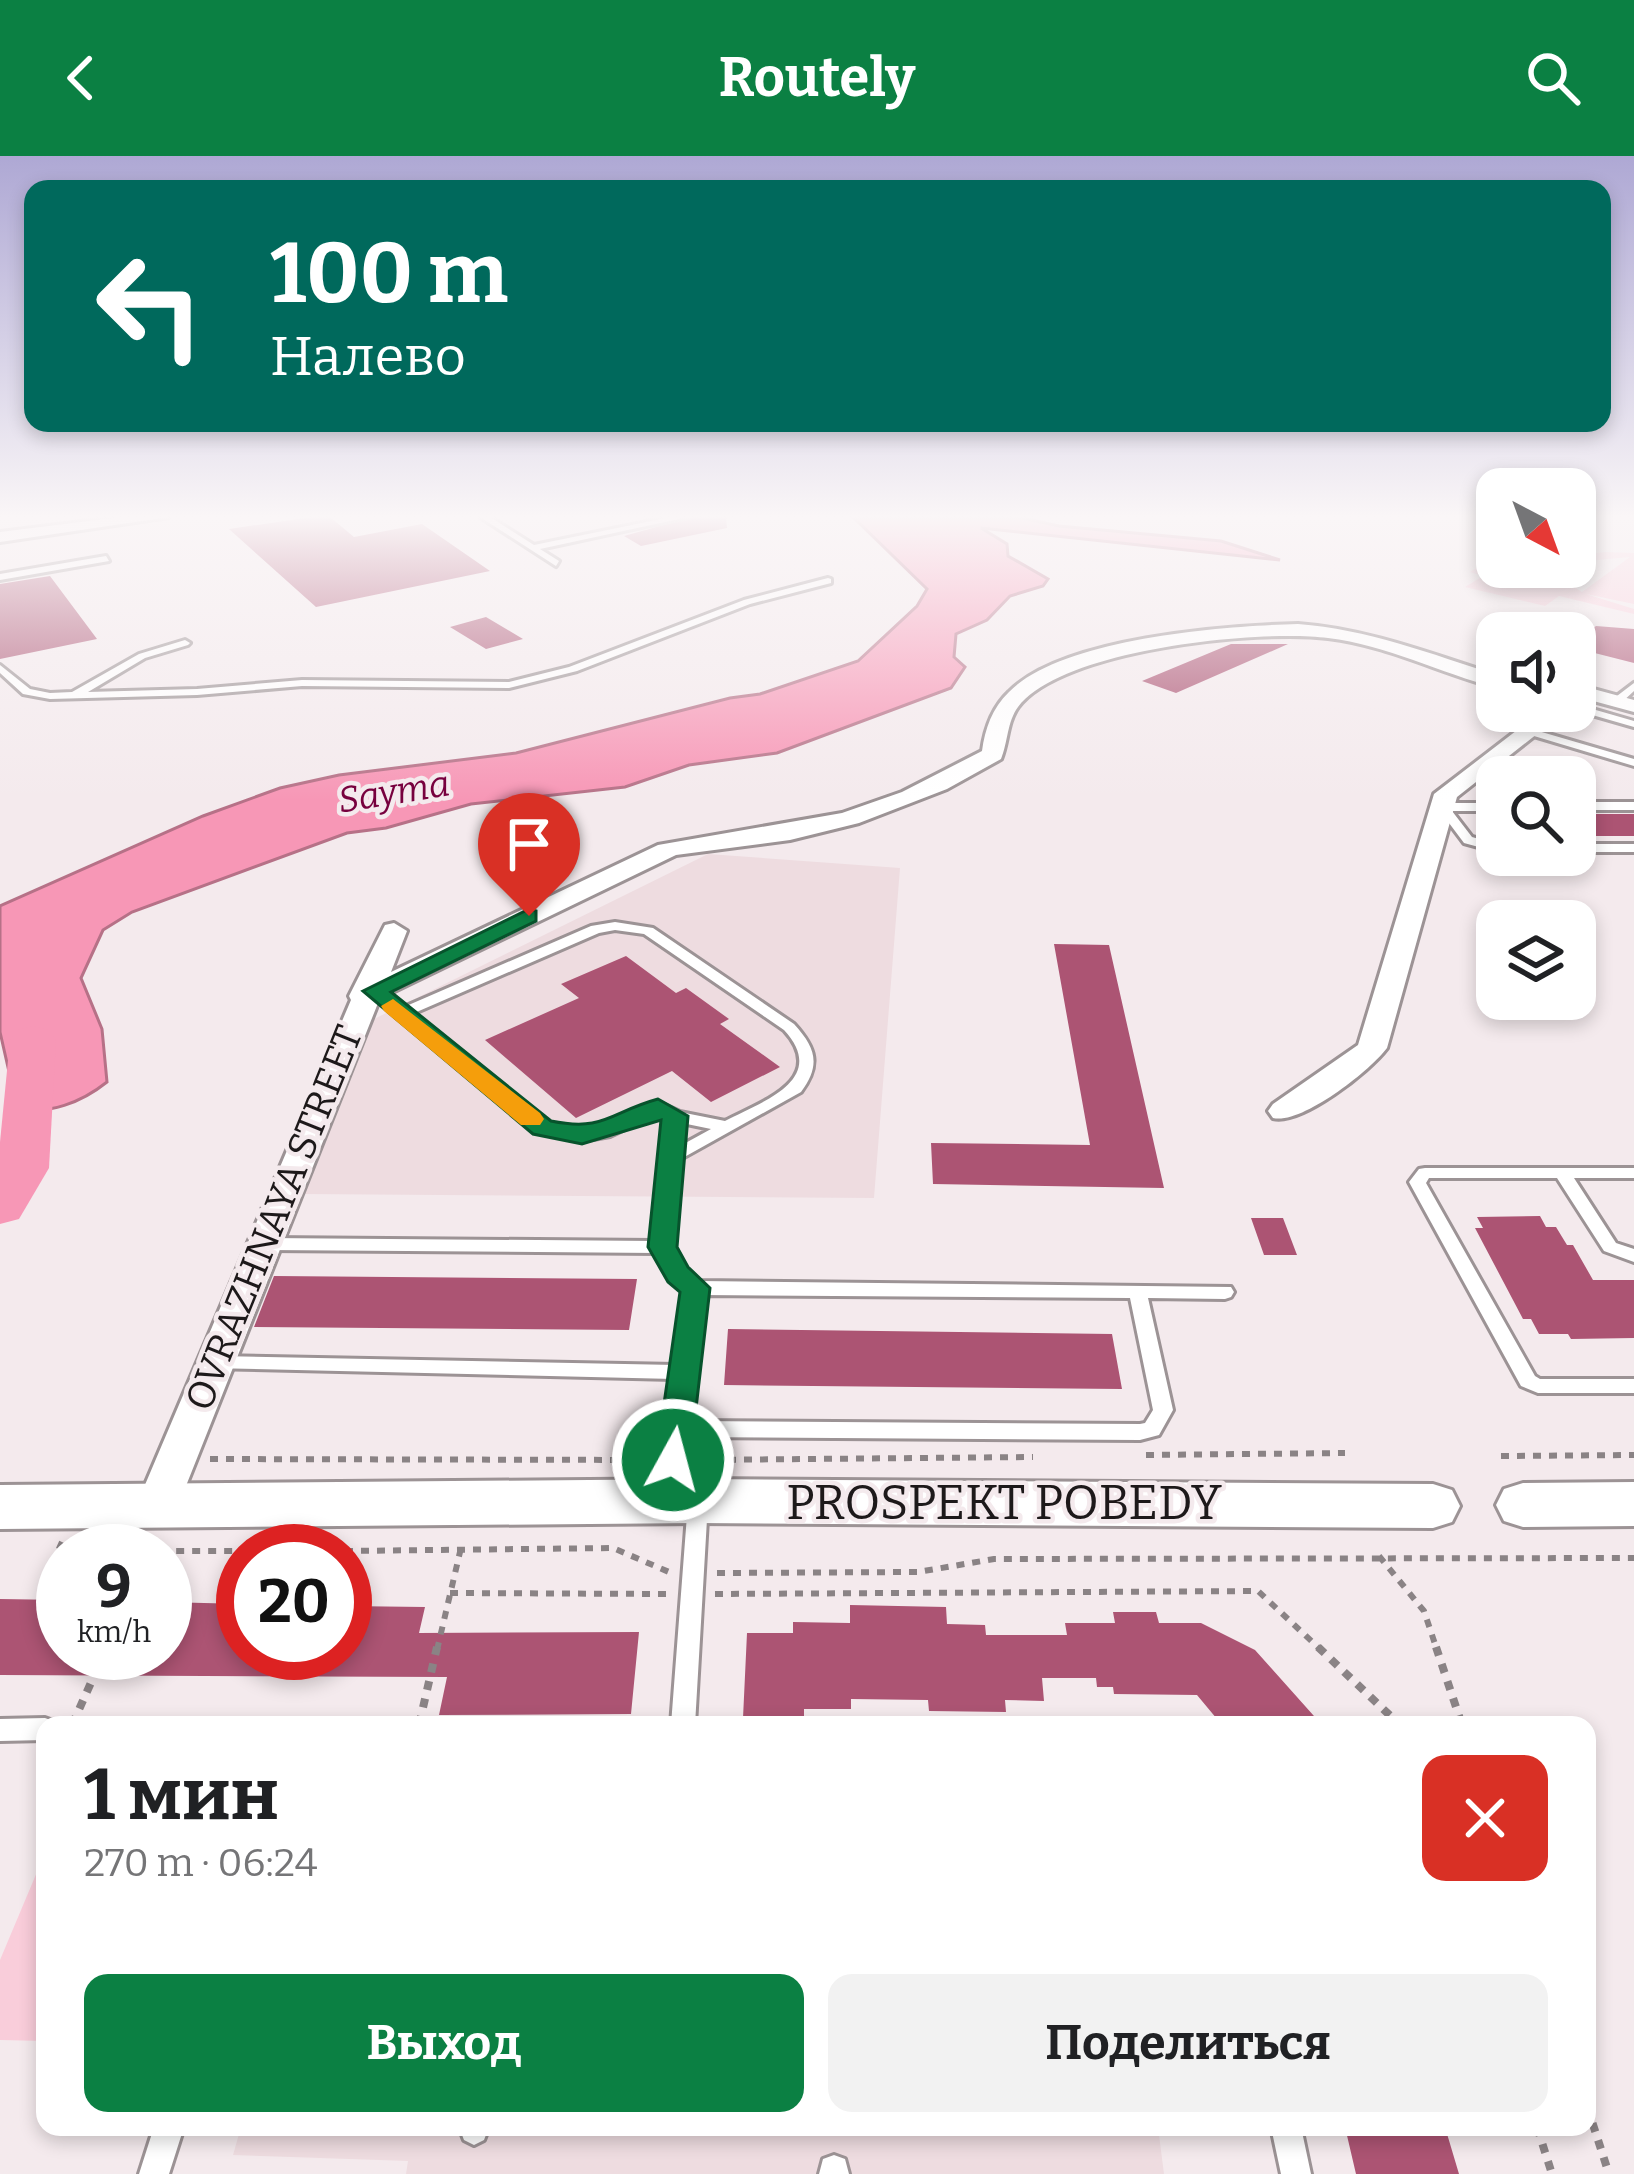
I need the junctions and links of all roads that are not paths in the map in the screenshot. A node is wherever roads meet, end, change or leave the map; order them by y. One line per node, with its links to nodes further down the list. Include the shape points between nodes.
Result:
1 (723, 611): 5 (lane, via 508,685 302,683)
2 (185, 643): 5 (lane, via 142,656)
3 (0, 668): 5 (lane, via 27,692)
4 (1476, 668): 21 (street, via 1323,631 1142,643 1026,687 1004,709 993,754 964,773 861,815 668,850)
5 (74, 695)
6 (1596, 696): 7 (street)
7 (1628, 697)
8 (1596, 705): 9 (lane)
9 (1634, 724)
10 (1527, 732): 15 (street, via 1446,794)
11 (1531, 732): 12 (lane)
12 (1634, 763)
13 (1596, 806): 14 (lane)
14 (1634, 806)
15 (1443, 807): 16 (lane); 17 (lane); 23 (street, via 1372,1048)
16 (1476, 807)
17 (1476, 842)
18 (1596, 848): 19 (lane)
19 (1634, 848)
20 (394, 931): 21 (street, OVRAZHNAYA STREET)
21 (369, 993): 22 (lane); 29 (street, OVRAZHNAYA STREET)
22 (401, 1013): 24 (lane, via 542,1128 582,1136 658,1107); 25 (lane, via 596,929 648,931 789,1028 806,1052 796,1090)
23 (1284, 1112)
24 (675, 1116): 25 (lane); 26 (lane)
25 (727, 1127): 26 (lane)
26 (674, 1156): 30 (lane)
27 (1562, 1173): 28 (lane); 31 (lane, via 1610,1247); 37 (lane, via 1425,1173 1417,1182 1528,1381)
28 (1634, 1174)
29 (267, 1244): 30 (lane); 35 (street, OVRAZHNAYA STREET)
30 (662, 1247): 32 (lane)
31 (1634, 1256)
32 (695, 1288): 34 (lane); 36 (lane)
33 (1226, 1292): 34 (lane)
34 (1138, 1293): 38 (lane, via 1162,1410 1152,1429)
35 (217, 1364): 36 (lane); 44 (street, OVRAZHNAYA STREET)
36 (683, 1372): 38 (lane)
37 (1634, 1386)
38 (677, 1429): 39 (lane)
39 (680, 1488): 42 (street, PROSPEKT POBEDY); 44 (street, PROSPEKT POBEDY); 45 (lane, via 694,1584)
40 (1634, 1504): 41 (street)
41 (1523, 1505)
42 (1433, 1506)
43 (0, 1508): 44 (street, PROSPEKT POBEDY)
44 (159, 1517)
45 (684, 1716)
46 (36, 1729): 47 (lane)
47 (0, 1730)
48 (166, 2136): 50 (lane)
49 (1288, 2136): 51 (lane)
50 (154, 2174)
51 (1296, 2174)

